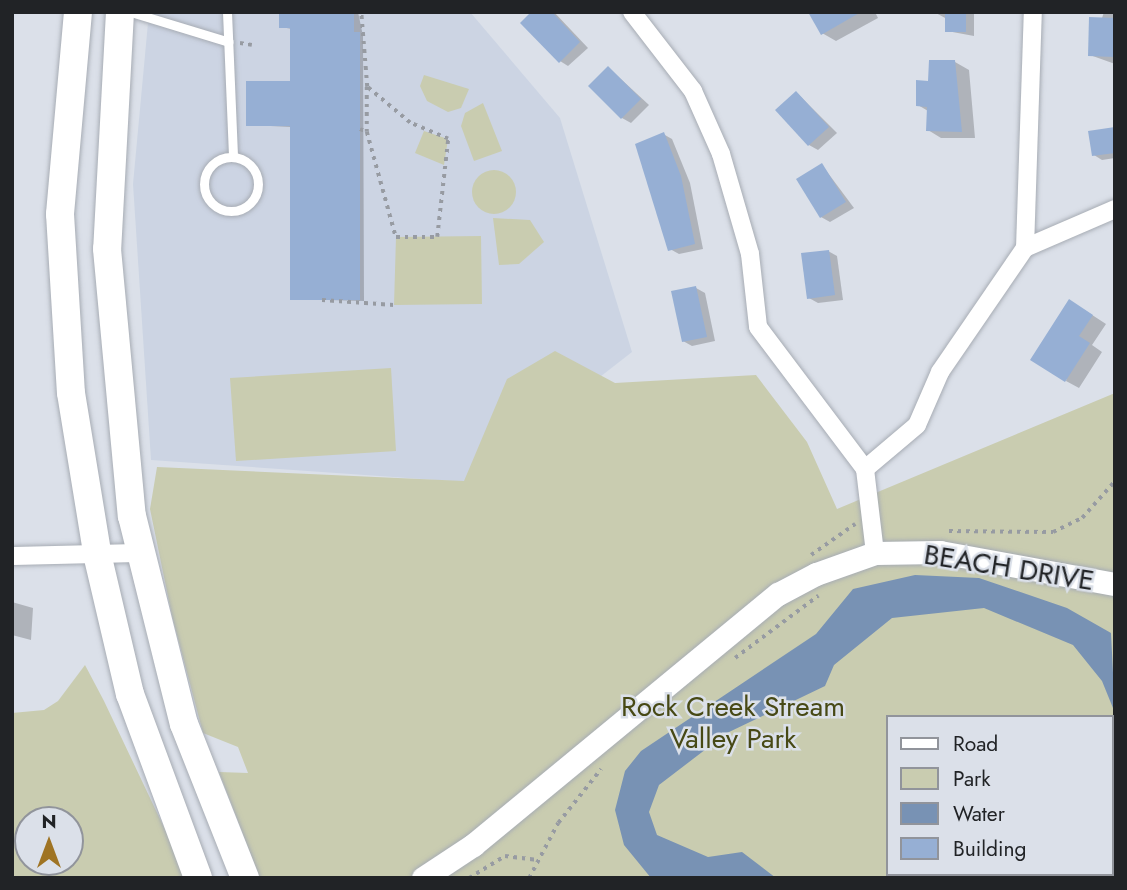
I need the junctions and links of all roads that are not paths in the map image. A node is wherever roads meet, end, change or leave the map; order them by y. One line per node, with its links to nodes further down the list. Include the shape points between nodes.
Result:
1 (78, 12): 15 (main road, via 60,214 71,393)
2 (120, 12): 12 (main road, via 107,249 114,377)
3 (131, 12): 7 (lane)
4 (227, 12): 7 (lane)
5 (632, 12): 11 (street, via 693,91 722,155 750,254 758,327)
6 (1033, 12): 10 (street)
7 (229, 42): 8 (lane)
8 (233, 157): 8 (lane, via 209,167 203,184 208,201 223,211 240,210 257,193 254,169)
9 (1115, 209): 10 (street)
10 (1025, 248): 11 (street, via 940,372 916,425)
11 (865, 469): 13 (street)
12 (139, 553): 15 (street); 18 (main road, via 184,724)
13 (875, 553): 16 (street, BEACH DRIVE, via 940,552); 19 (street, BEACH DRIVE, via 778,594 473,845)
14 (12, 556): 15 (street)
15 (98, 558): 17 (main road, via 130,694)
16 (1115, 584)
17 (198, 878)
18 (245, 878)
19 (423, 878)

